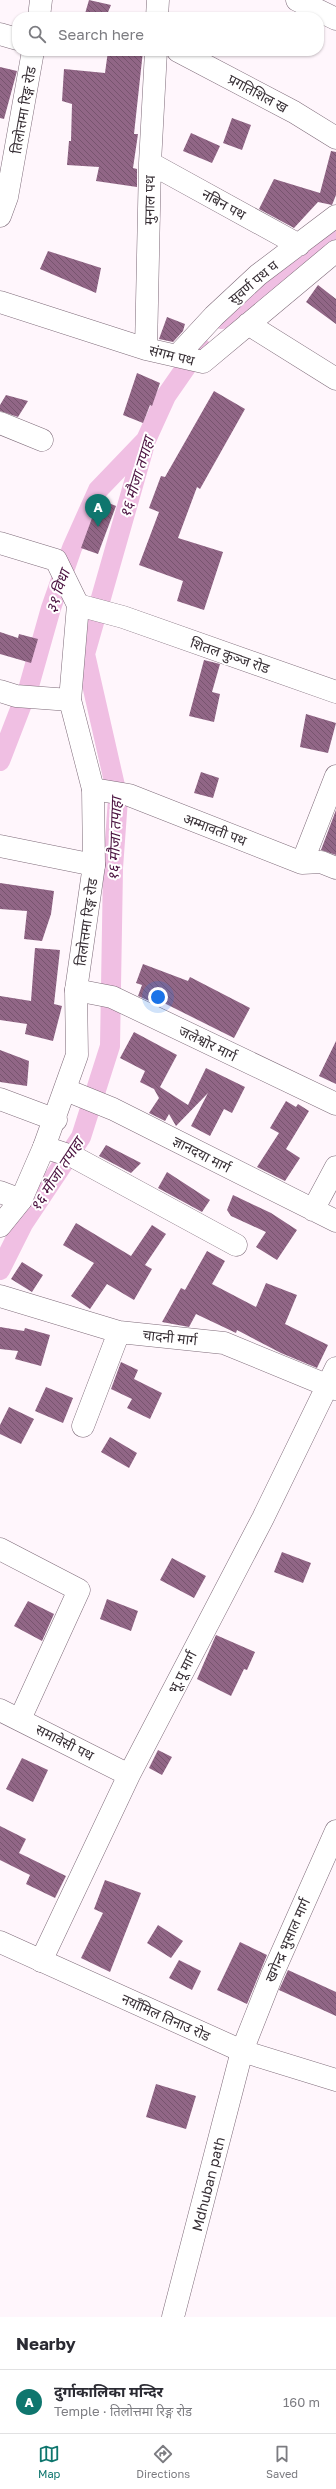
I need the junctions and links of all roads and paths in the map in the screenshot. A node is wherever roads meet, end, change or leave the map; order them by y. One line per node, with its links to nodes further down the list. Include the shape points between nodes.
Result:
1 (42, 0): 4 (street)
2 (158, 0): 5 (street)
3 (297, 0): 6 (street)
4 (40, 12)
5 (157, 12)
6 (322, 12)
7 (324, 13): 8 (street)
8 (336, 19)
9 (0, 34): 10 (street)
10 (12, 38)
11 (32, 56): 16 (street, तिलोत्तमा रिङ्ग रोड)
12 (156, 56): 15 (street, मुनाल पथ)
13 (188, 56): 14 (street, प्रगतिशिल ख, via 294,112)
14 (336, 138)
15 (150, 164): 18 (street, नबिन पथ); 22 (street, मुनाल पथ)
16 (2, 202)
17 (336, 216): 18 (street, सुवर्ण पथ घ)
18 (299, 245): 23 (street, सुवर्ण पथ घ, via 258,275 214,316)
19 (336, 251): 21 (street, संगम पथ)
20 (0, 302): 22 (street, संगम पथ)
21 (248, 324): 23 (street, संगम पथ, via 203,362); 24 (street)
22 (146, 349): 23 (street, संगम पथ)
23 (177, 356)
24 (336, 380)
25 (0, 423): 26 (street)
26 (42, 440)
27 (0, 543): 28 (street, via 56,560)
28 (78, 604): 29 (street, शितल कुञ्ज रोड, via 123,617); 31 (street, तिलोत्तमा रिङ्ग रोड)
29 (336, 692)
30 (8, 693): 31 (street)
31 (69, 700): 33 (street, तिलोत्तमा रिङ्ग रोड)
32 (336, 776): 35 (street)
33 (93, 789): 35 (street, अम्मावती पथ, via 129,795); 36 (street, तिलोत्तमा रिङ्ग रोड)
34 (0, 846): 36 (street)
35 (302, 863): 37 (street, अम्मावती पथ, via 321,862)
36 (94, 865): 38 (street, तिलोत्तमा रिङ्ग रोड)
37 (336, 868)
38 (77, 990): 39 (street, तिलोत्तमा रिङ्ग रोड, via 77,1054); 41 (street, जलेश्वोर मार्ग, via 112,997)
39 (66, 1090): 42 (street, तिलोत्तमा रिङ्ग रोड); 47 (street, ज्ञानदया मार्ग, via 113,1109)
40 (0, 1099): 42 (street)
41 (336, 1104)
42 (56, 1120): 43 (street, तिलोत्तमा रिङ्ग रोड)
43 (44, 1147): 46 (street, तिलोत्तमा रिङ्ग रोड); 50 (street, via 74,1158)
44 (336, 1166): 47 (street)
45 (0, 1192): 46 (street)
46 (20, 1200): 49 (street, तिलोत्तमा रिङ्ग रोड)
47 (313, 1210): 48 (street, ज्ञानदया मार्ग)
48 (336, 1221)
49 (0, 1226)
50 (236, 1245)
51 (0, 1296): 52 (street, चादनी मार्ग)
52 (119, 1332): 53 (street, चादनी मार्ग, via 224,1343); 54 (street)
53 (333, 1381): 58 (street, भू.पू मार्ग)
54 (83, 1426)
55 (0, 1549): 57 (street, via 79,1590)
56 (0, 1710): 57 (street, समावेसी पथ)
57 (20, 1719): 58 (street, समावेसी पथ)
58 (129, 1775): 61 (street, भू.पू मार्ग)
59 (336, 1831): 62 (street, खगेन्द्र भुसाल मार्ग, via 272,1975)
60 (0, 1942): 61 (street, नयाँमिल तिनाउ रोड)
61 (41, 1961): 62 (street, नयाँमिल तिनाउ रोड)
62 (242, 2051): 63 (street, नयाँमिल तिनाउ रोड); 64 (street, Mdhuban path)
63 (336, 2080)
64 (173, 2317)

